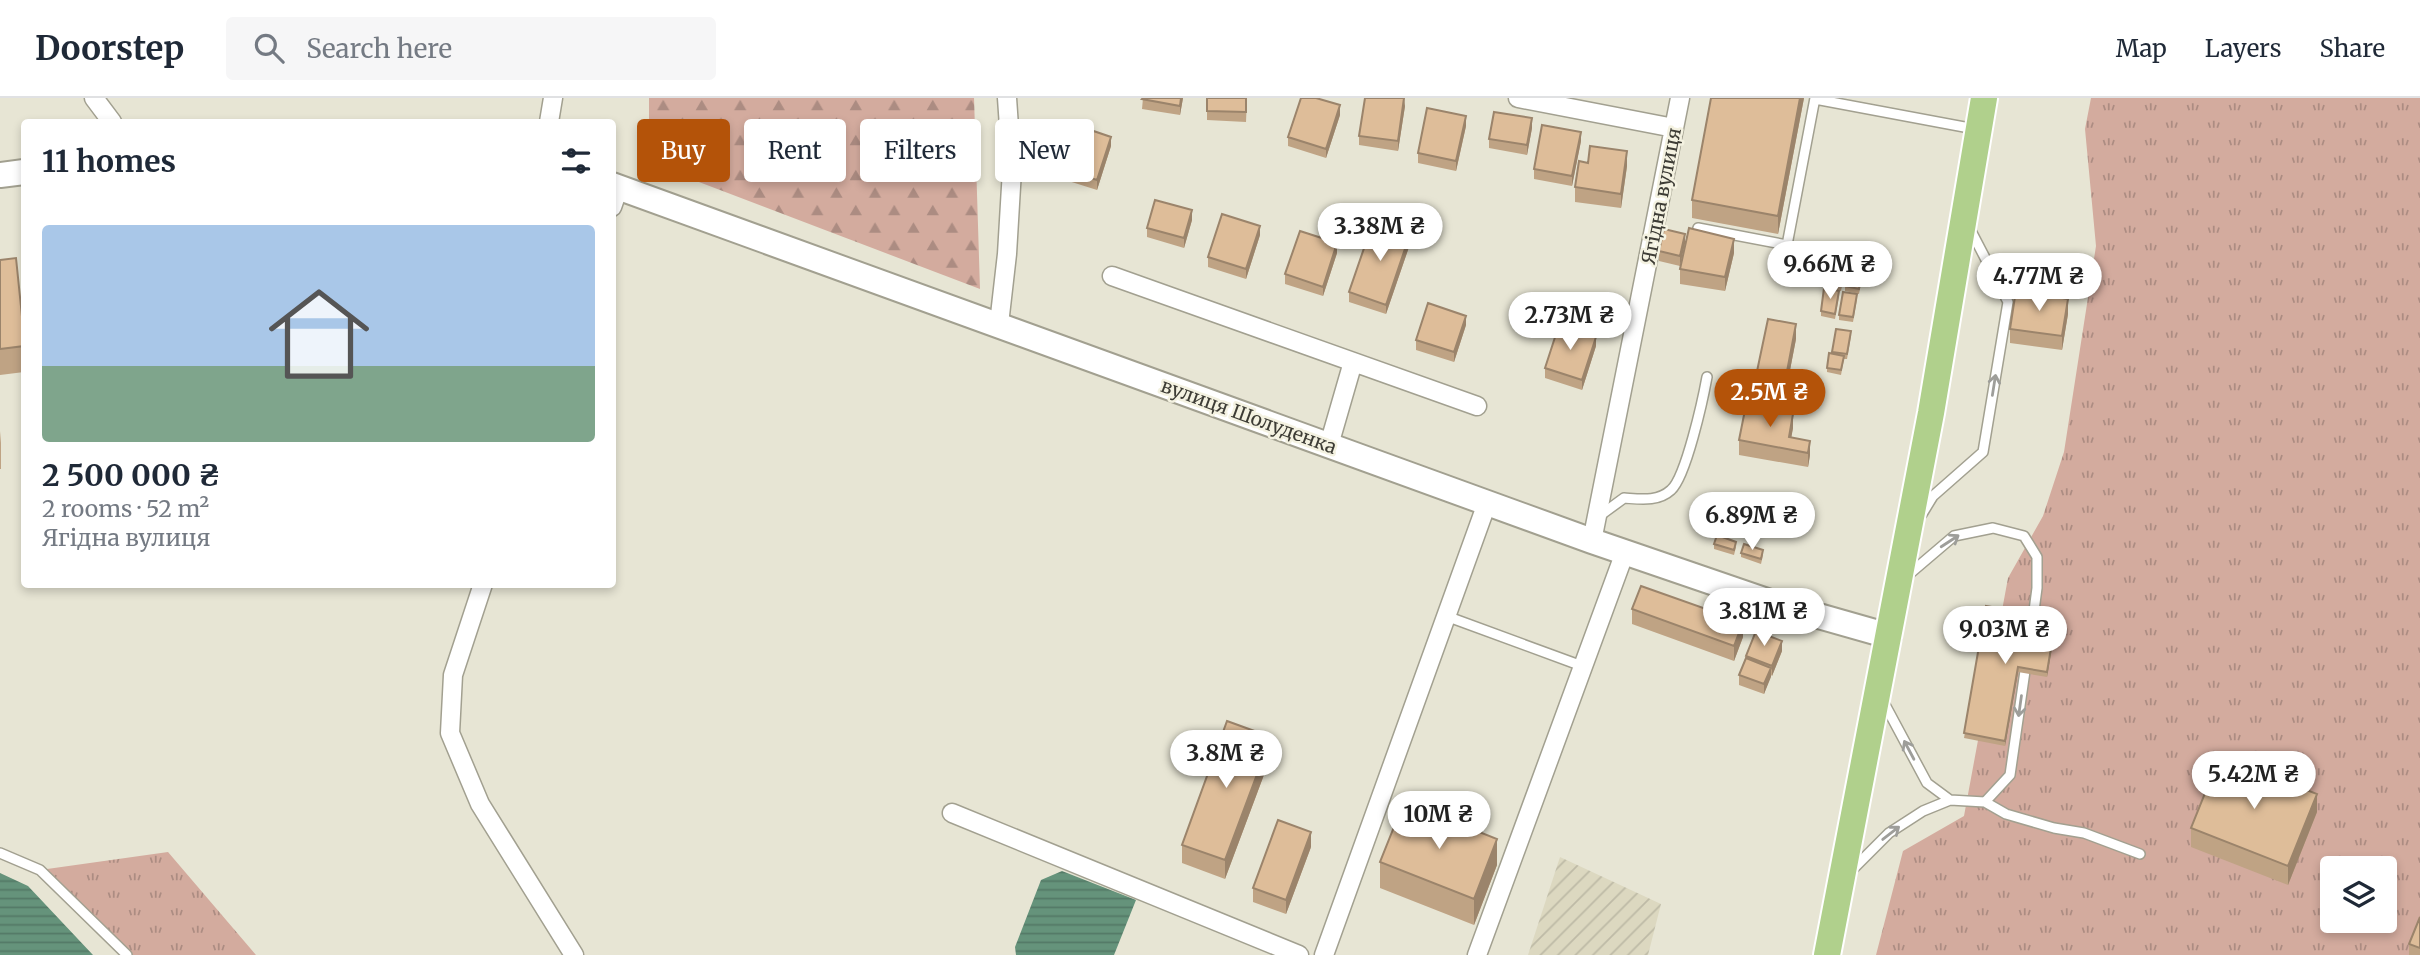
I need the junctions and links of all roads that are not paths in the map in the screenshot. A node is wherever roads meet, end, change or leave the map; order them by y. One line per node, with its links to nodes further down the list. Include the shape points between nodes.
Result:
1 (94, 98): 8 (street)
2 (553, 98): 9 (street)
3 (1007, 98): 18 (street, via 1012,170)
4 (1518, 98): 10 (street)
5 (1680, 98): 10 (street, Ягідна вулиця)
6 (1984, 98): 11 (main road)
7 (1815, 99): 11 (lane); 16 (lane, via 1787,245)
8 (110, 119)
9 (550, 119)
10 (1674, 128): 24 (street, Ягідна вулиця)
11 (1978, 130): 15 (main road)
12 (21, 172): 13 (main road)
13 (0, 175)
14 (616, 193): 18 (main road, вулиця Шолуденка)
15 (1963, 216): 25 (main road); 25 (lane, one-way to 15, via 1933,495 1983,452 2008,302)
16 (1698, 228)
17 (1112, 276): 19 (street)
18 (999, 324): 22 (main road, вулиця Шолуденка)
19 (1353, 362): 21 (street); 22 (street)
20 (1707, 377): 24 (lane, via 1695,431 1673,489 1660,497 1624,498)
21 (1477, 405)
22 (1329, 445): 23 (main road, вулиця Шолуденка)
23 (1487, 502): 24 (main road, вулиця Шолуденка); 29 (street)
24 (1594, 529): 26 (main road, вулиця Шолуденка)
25 (1906, 543): 27 (main road)
26 (1625, 552): 30 (main road, вулиця Шолуденка, via 1773,603); 33 (street)
27 (1898, 584): 30 (main road); 31 (lane, one-way to 31, via 1954,536 1993,528 2024,536 2037,557)
28 (482, 588): 42 (street, via 453,675 450,733 480,804)
29 (1446, 616): 33 (lane); 44 (street)
30 (1889, 636): 34 (main road)
31 (2029, 642)
32 (2028, 655): 36 (lane, one-way to 36, via 2010,775)
33 (1582, 666): 45 (street)
34 (1878, 692): 35 (lane, one-way to 34, via 1927,783); 40 (main road)
35 (1950, 800): 36 (lane); 40 (lane, one-way to 35, via 1889,833)
36 (1985, 802): 39 (lane, via 2006,814 2084,833)
37 (952, 813): 43 (street)
38 (0, 853): 41 (lane, via 40,870)
39 (2140, 854)
40 (1843, 879): 46 (main road)
41 (127, 955)
42 (574, 955)
43 (1299, 955)
44 (1324, 955)
45 (1477, 955)
46 (1827, 955)

